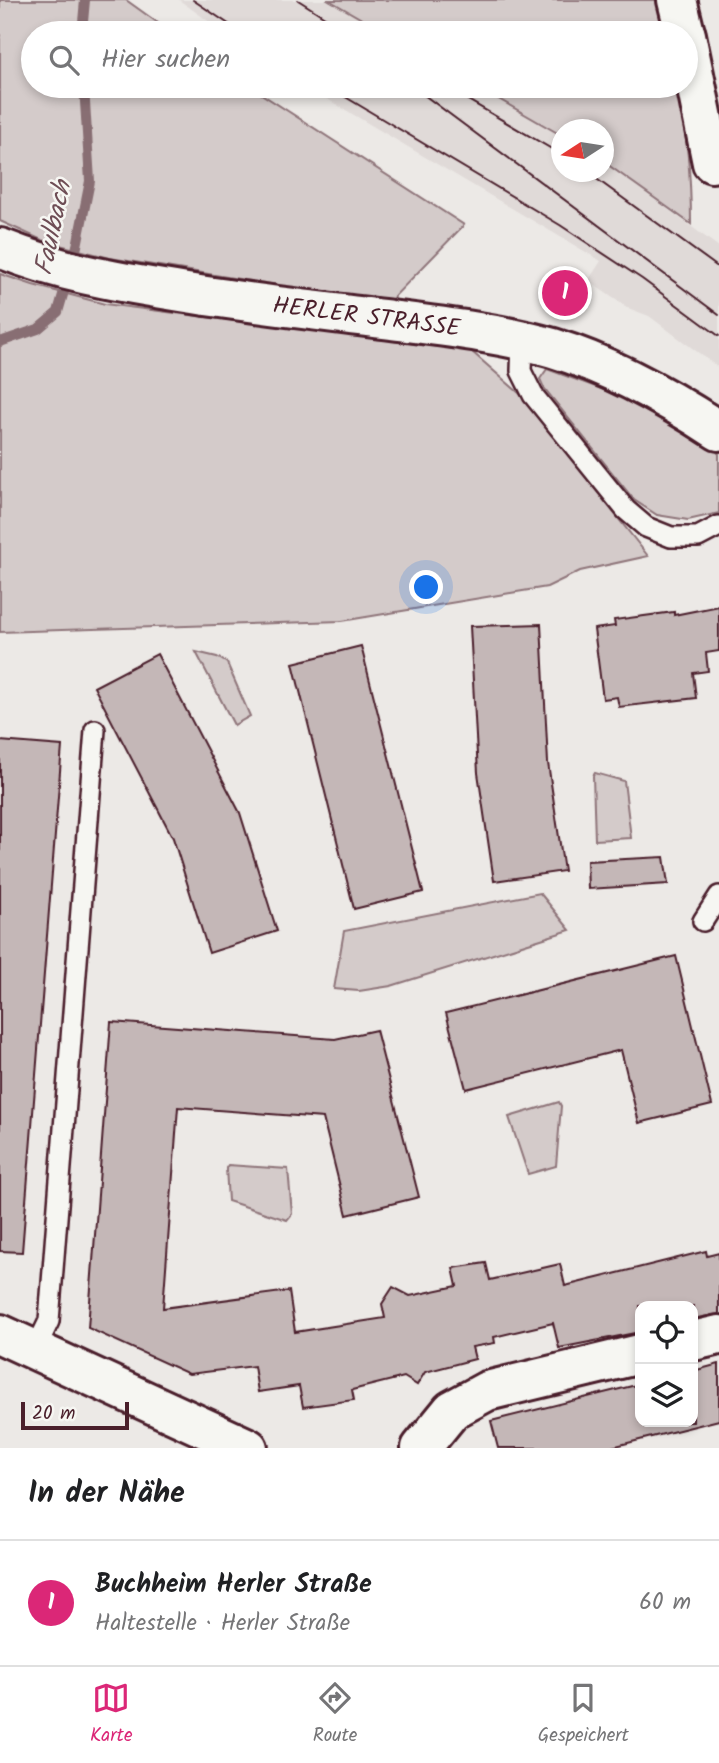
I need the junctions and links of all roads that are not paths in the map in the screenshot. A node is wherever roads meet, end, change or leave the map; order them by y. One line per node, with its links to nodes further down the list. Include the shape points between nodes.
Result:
1 (677, 0): 2 (street)
2 (683, 21)
3 (698, 94): 4 (street)
4 (712, 163)
5 (0, 248): 6 (street, HERLER STRASSE, via 104,280)
6 (522, 340): 7 (street, HERLER STRASSE, via 608,371 672,401); 8 (lane, via 522,371 533,395 626,510 646,527 671,537 698,537)
7 (719, 431)
8 (719, 526)
9 (95, 730): 15 (lane, via 49,1321)
10 (719, 896): 11 (lane)
11 (703, 921)
12 (0, 1334): 15 (street)
13 (719, 1335): 14 (street)
14 (698, 1340)
15 (35, 1350): 17 (street)
16 (635, 1355): 18 (street, via 487,1391 452,1410)
17 (248, 1448)
18 (421, 1448)

